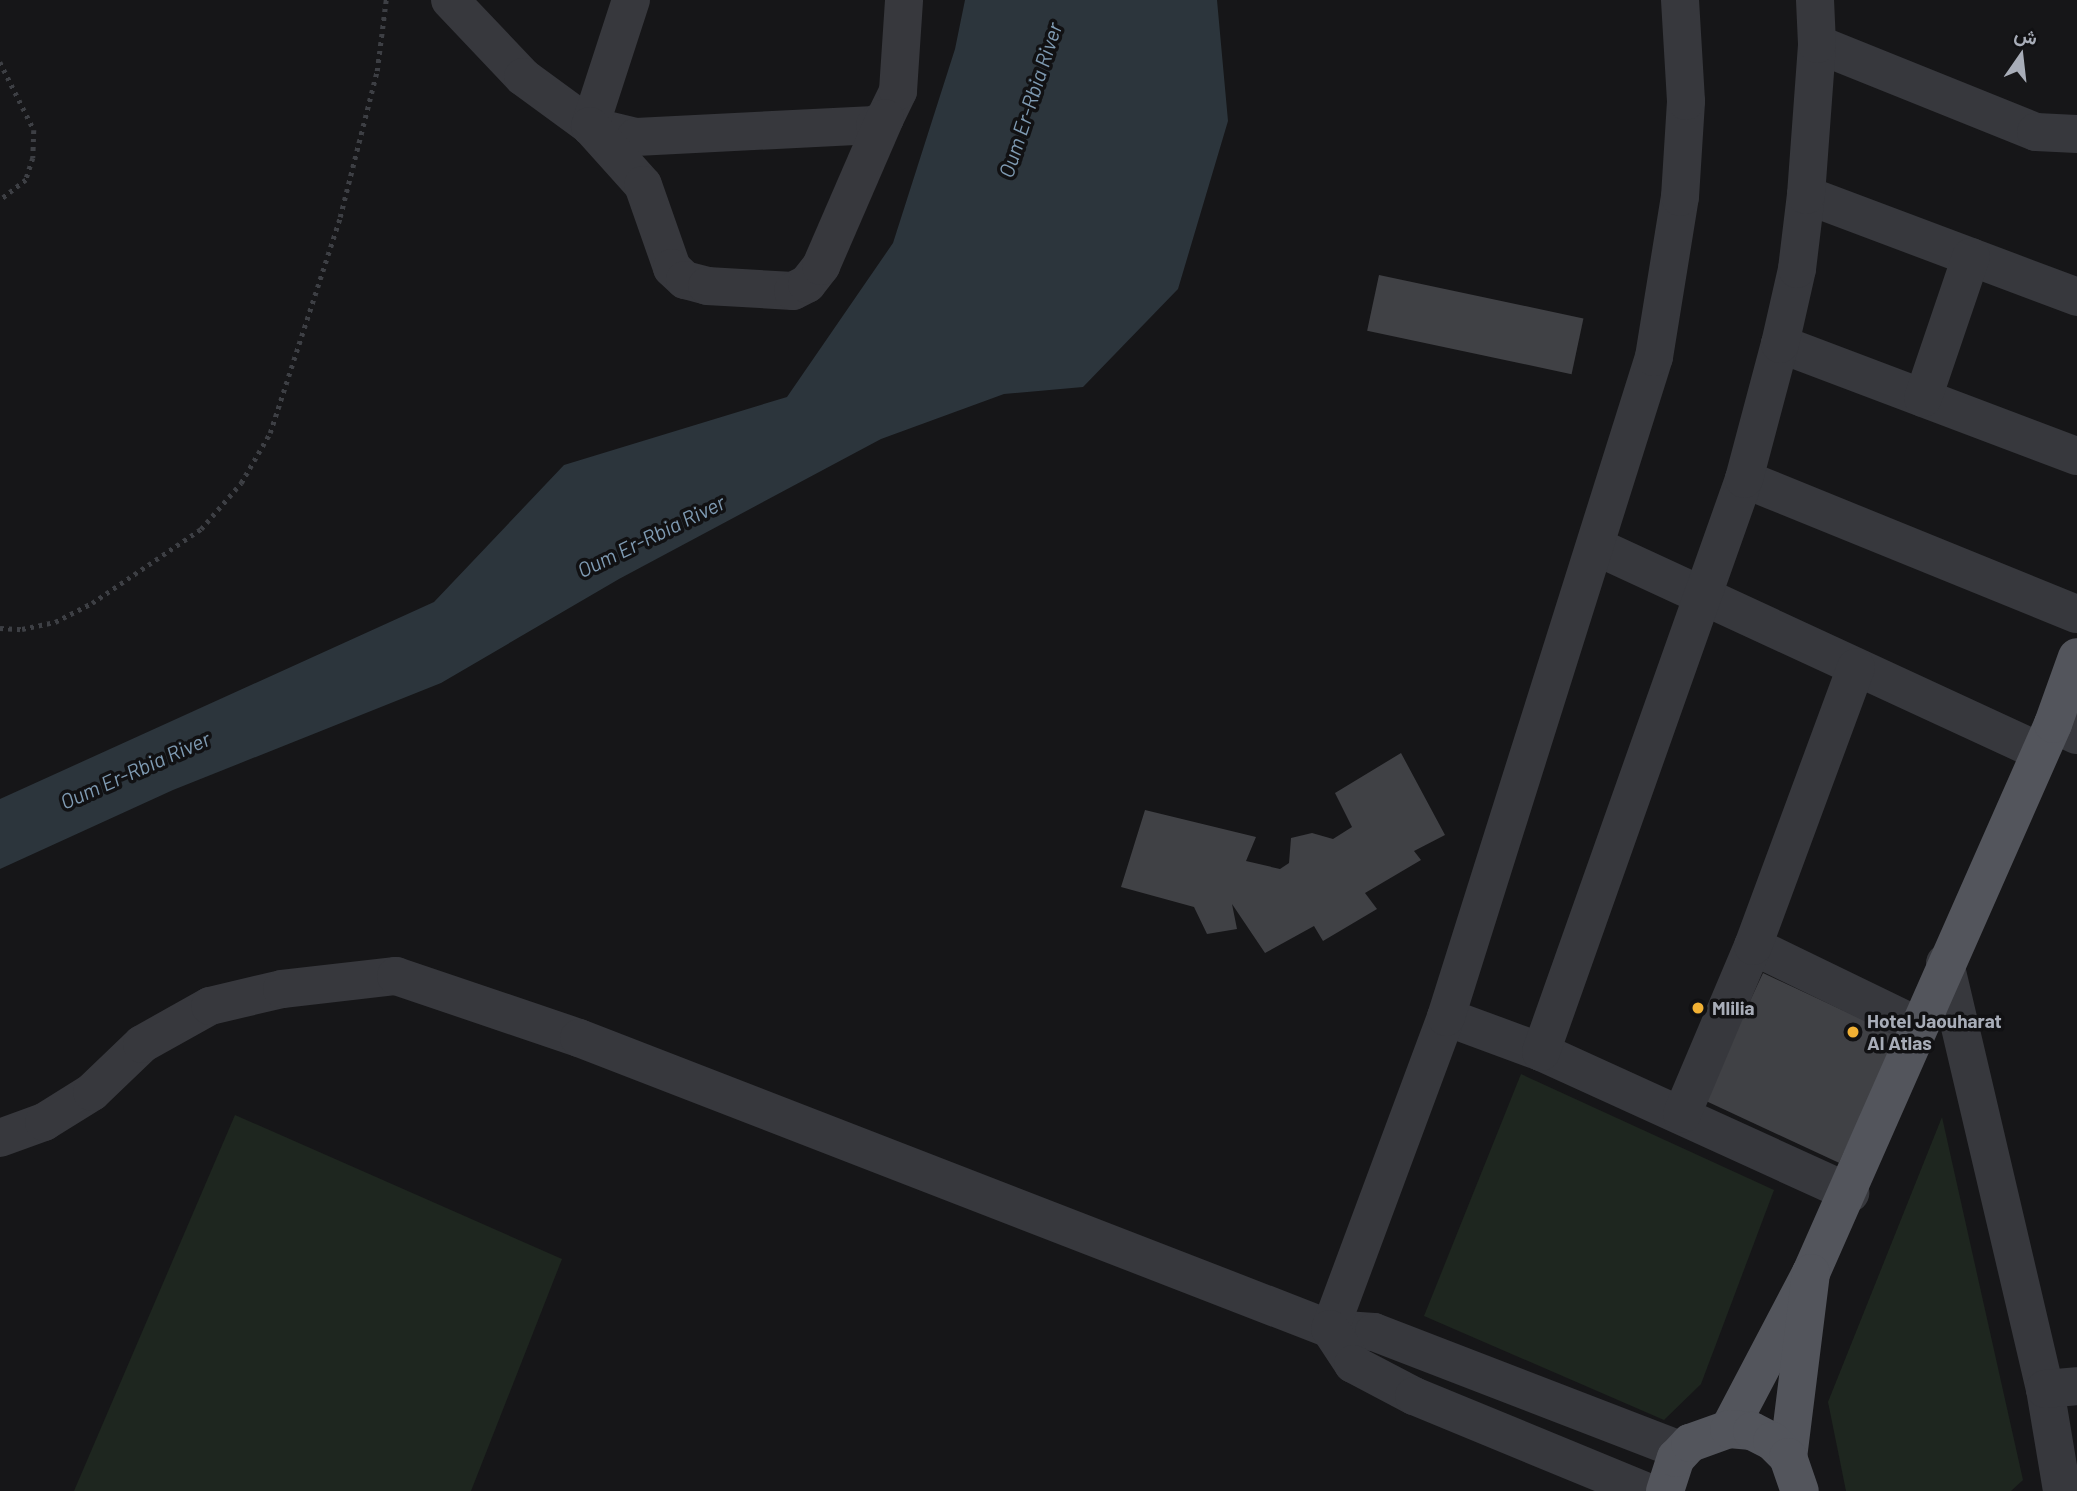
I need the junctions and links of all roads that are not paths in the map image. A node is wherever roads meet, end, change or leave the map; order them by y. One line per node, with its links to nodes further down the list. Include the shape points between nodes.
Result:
1 (450, 0): 8 (street, via 523,78)
2 (631, 0): 8 (street)
3 (904, 0): 7 (street, via 898,91)
4 (1680, 0): 17 (street, via 1686,101 1678,210 1654,357)
5 (1815, 0): 6 (street)
6 (1817, 44): 9 (street, via 2036,132); 10 (street)
7 (885, 118): 8 (street, via 875,125 837,129 636,137); 8 (street, via 821,266 807,284 793,291 707,286 685,280 672,268 643,185)
8 (590, 126)
9 (2077, 134)
10 (1806, 195): 11 (street); 13 (street, via 1797,269)
11 (1971, 257): 12 (street); 14 (street)
12 (2077, 297)
13 (1780, 344): 14 (street); 16 (street)
14 (1923, 398): 15 (street)
15 (2077, 456)
16 (1744, 479): 18 (street); 19 (street)
17 (1595, 547): 18 (street); 25 (street)
18 (1703, 596): 21 (street); 27 (street)
19 (2077, 614)
20 (2077, 657): 22 (main road)
21 (1856, 667): 22 (street); 23 (street)
22 (2057, 737): 24 (main road)
23 (1753, 946): 26 (street); 28 (street)
24 (1945, 962): 26 (main road); 33 (street)
25 (1446, 1017): 27 (street); 32 (street)
26 (1918, 1026): 30 (main road)
27 (1541, 1052): 28 (street)
28 (1682, 1114): 30 (street)
29 (0, 1138): 32 (street, via 44,1122 92,1092 142,1044 210,1006 282,989 396,976 579,1038)
30 (1850, 1193): 31 (main road)
31 (1811, 1273): 34 (main road); 36 (main road)
32 (1330, 1329): 35 (street, via 1374,1332); 37 (street, via 1353,1364)
33 (2061, 1387): 39 (street)
34 (1729, 1429): 35 (main road, via 1709,1433); 36 (main road, via 1752,1431)
35 (1682, 1451): 38 (main road)
36 (1794, 1474)
37 (1644, 1491)
38 (1665, 1491)
39 (2062, 1491)

